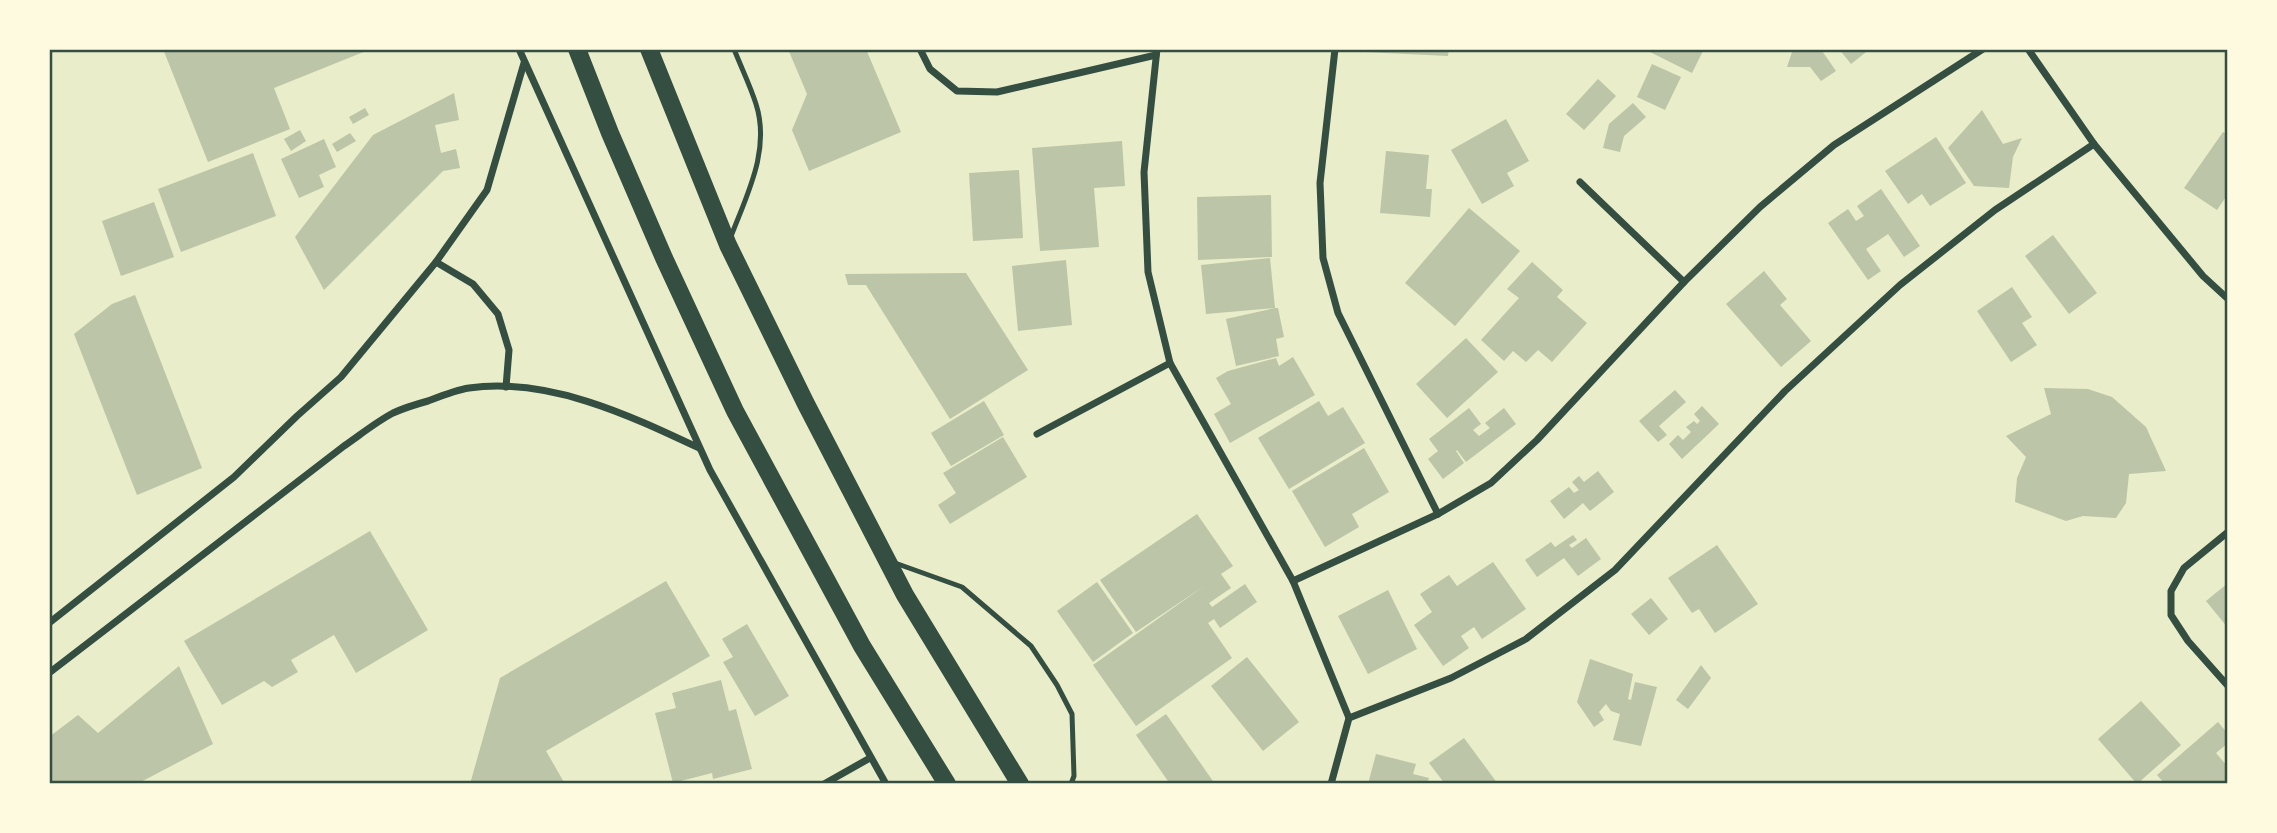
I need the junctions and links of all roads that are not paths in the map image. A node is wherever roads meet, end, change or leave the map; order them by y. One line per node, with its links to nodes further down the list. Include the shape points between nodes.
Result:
1 (519, 49): 10 (street)
2 (577, 49): 32 (main road, via 664,258 735,411 862,646)
3 (649, 49): 13 (main road)
4 (734, 49): 13 (lane, via 757,106 762,134 760,158)
5 (920, 49): 9 (street, via 930,69 957,91 996,92)
6 (1335, 49): 21 (street, via 1320,183 1323,258 1338,313)
7 (1983, 49): 15 (street, via 1834,145 1760,207)
8 (2028, 49): 11 (street)
9 (1156, 52): 17 (street, via 1143,172 1148,272)
10 (524, 62): 14 (street, via 487,190); 20 (street)
11 (2094, 144): 16 (street, via 2203,276); 28 (street, via 1995,211 1900,285 1784,391 1615,570 1527,639 1451,678)
12 (1580, 181): 15 (street)
13 (727, 245): 23 (main road)
14 (436, 262): 18 (street, via 473,284 498,314 509,350); 25 (street, via 341,377 234,477)
15 (1684, 282): 21 (street, via 1537,440 1491,483)
16 (2228, 299)
17 (1170, 363): 19 (street); 24 (street)
18 (506, 387): 20 (street, via 551,391 604,407); 26 (street, via 468,388 393,414 344,446)
19 (1037, 434)
20 (700, 449): 29 (street)
21 (1438, 514): 24 (street)
22 (2228, 532): 27 (street, via 2184,568 2171,591 2171,615)
23 (887, 561): 33 (main road); 34 (lane, via 962,587 1031,646 1072,714 1074,776)
24 (1293, 581): 28 (street)
25 (49, 623)
26 (49, 673)
27 (2228, 686)
28 (1349, 718): 35 (street)
29 (870, 758): 30 (street); 31 (street)
30 (824, 784)
31 (886, 784)
32 (947, 784)
33 (1020, 784)
34 (1070, 784)
35 (1331, 784)

